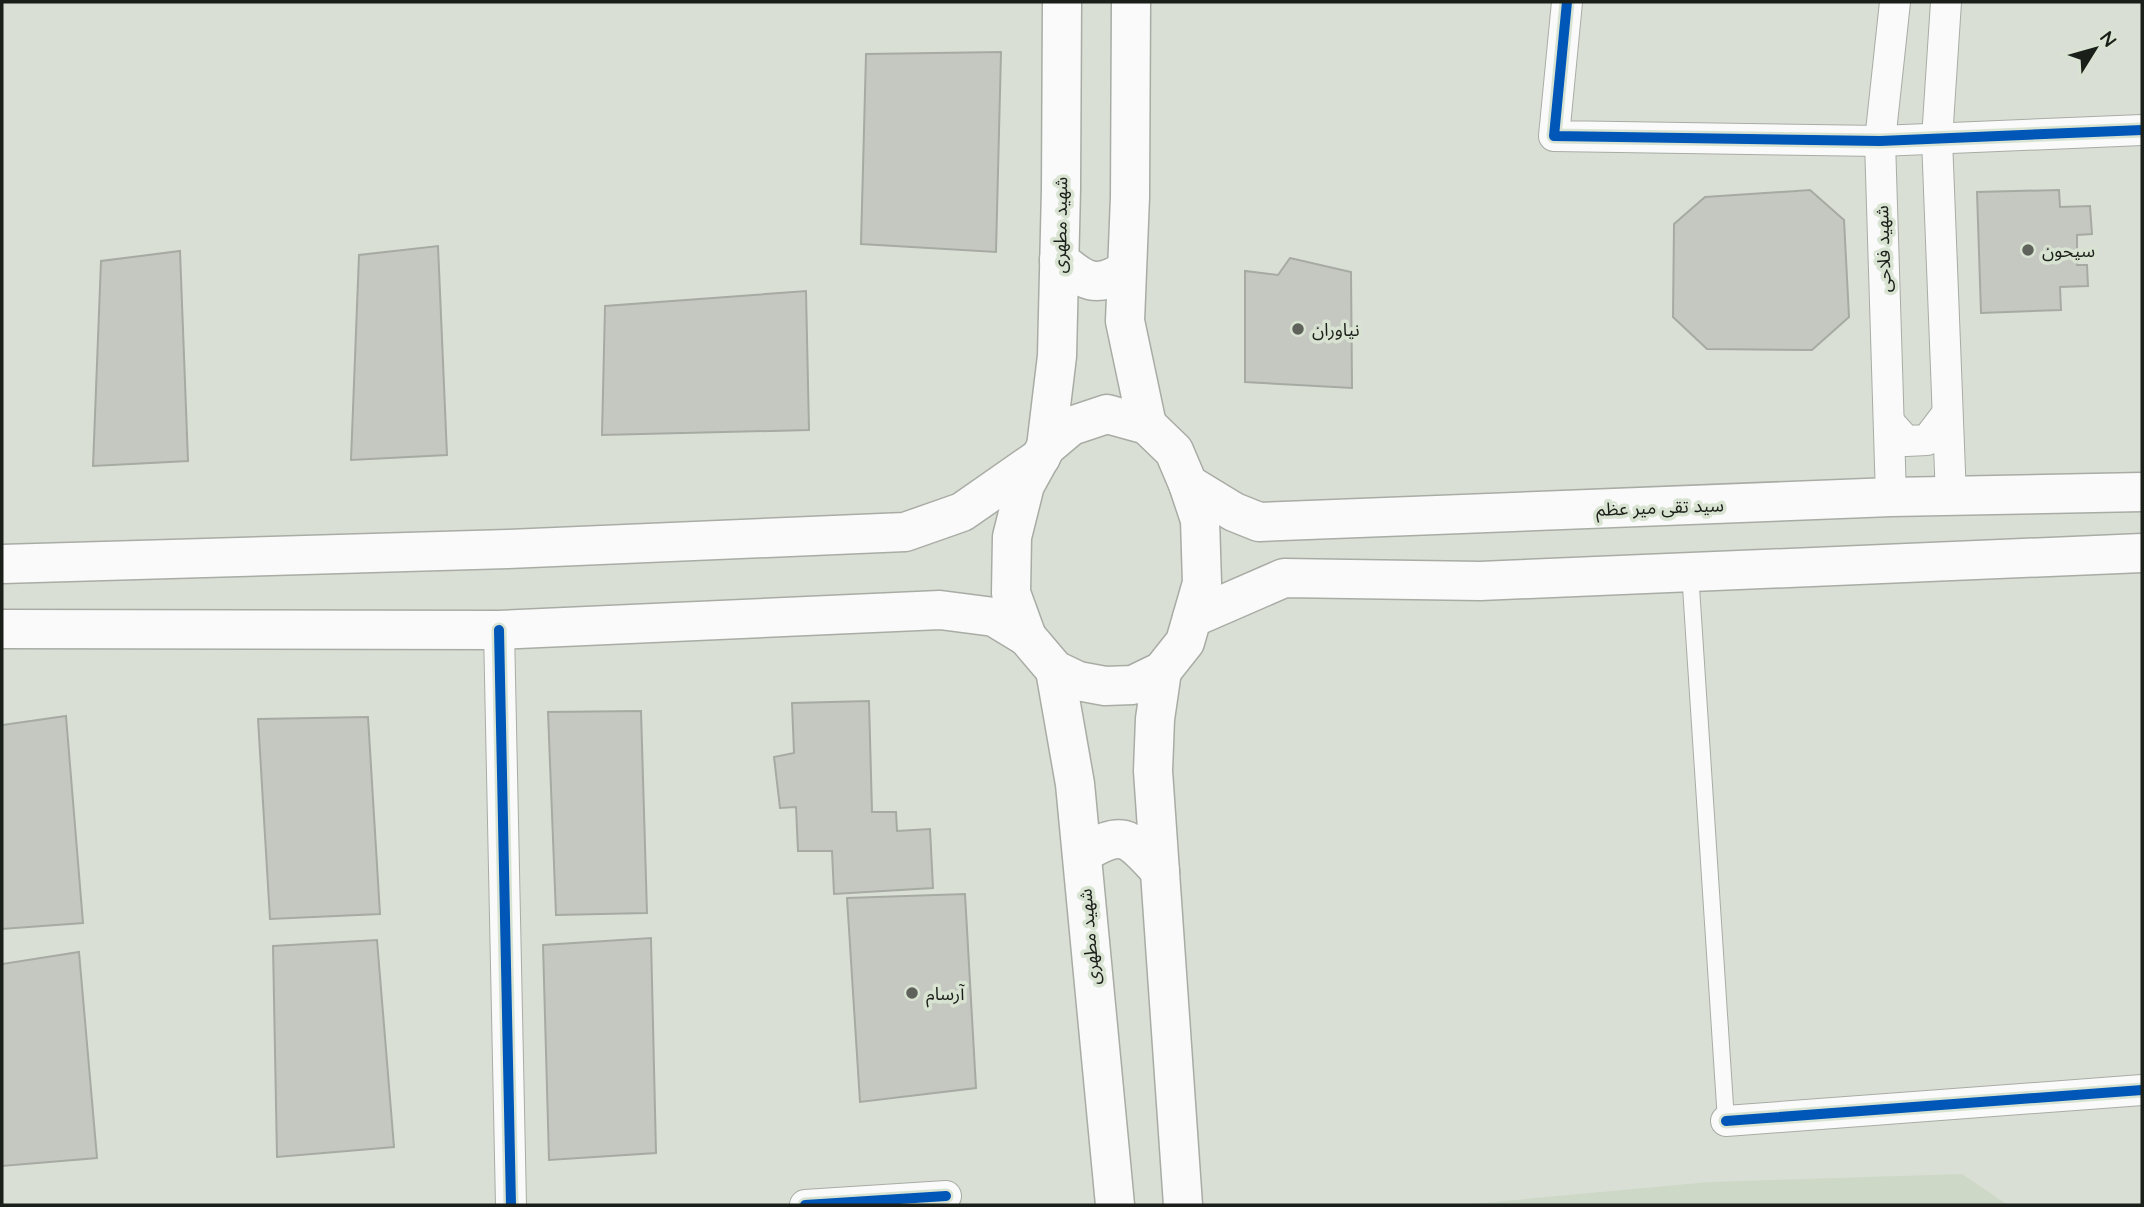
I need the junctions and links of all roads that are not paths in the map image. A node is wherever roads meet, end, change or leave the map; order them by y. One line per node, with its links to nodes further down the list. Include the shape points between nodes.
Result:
1 (1062, 2): 9 (main road, شهید مطهری)
2 (1131, 2): 10 (main road)
3 (1567, 2): 8 (street, via 1554,136)
4 (1895, 2): 8 (street, شهید فلاحی)
5 (1947, 2): 7 (street)
6 (2142, 130): 7 (street)
7 (1937, 139): 8 (street); 11 (street)
8 (1880, 141): 12 (street, شهید فلاحی)
9 (1059, 260): 10 (main road, via 1081,278 1098,282); 14 (main road, شهید مطهری, via 1057,356)
10 (1126, 270): 13 (main road, via 1125,321)
11 (1946, 415): 12 (street, via 1927,440 1906,441); 17 (street)
12 (1889, 422): 18 (street, شهید فلاحی)
13 (1147, 425): 14 (main road, via 1107,414 1071,426); 15 (main road, via 1174,451)
14 (1043, 452): 20 (main road, via 962,512 905,532); 25 (main road, via 1026,485 1012,537 1011,593)
15 (1188, 484): 18 (main road, سید تقی میر عظم, via 1259,522); 22 (main road, via 1200,520 1202,583)
16 (2142, 492): 17 (main road, سید تقی میر عظم)
17 (1951, 497): 18 (main road, سید تقی میر عظم)
18 (1891, 498)
19 (2128, 558): 21 (main road)
20 (2, 564)
21 (1690, 572): 22 (main road, via 1480,581 1284,578); 31 (lane)
22 (1192, 618): 27 (main road, via 1185,642)
23 (2, 629): 24 (main road)
24 (499, 630): 25 (main road, via 940,610 994,617); 33 (street)
25 (1027, 637): 26 (main road)
26 (1055, 670): 27 (main road, via 1105,686 1133,685); 28 (main road, شهید مطهری)
27 (1162, 671): 29 (main road, via 1153,771)
28 (1082, 854): 29 (main road, via 1118,837 1138,847); 35 (main road, شهید مطهری)
29 (1160, 871): 36 (main road)
30 (2142, 1090): 31 (street)
31 (1726, 1121)
32 (946, 1196): 34 (street)
33 (511, 1205)
34 (805, 1205)
35 (1115, 1205)
36 (1183, 1205)

